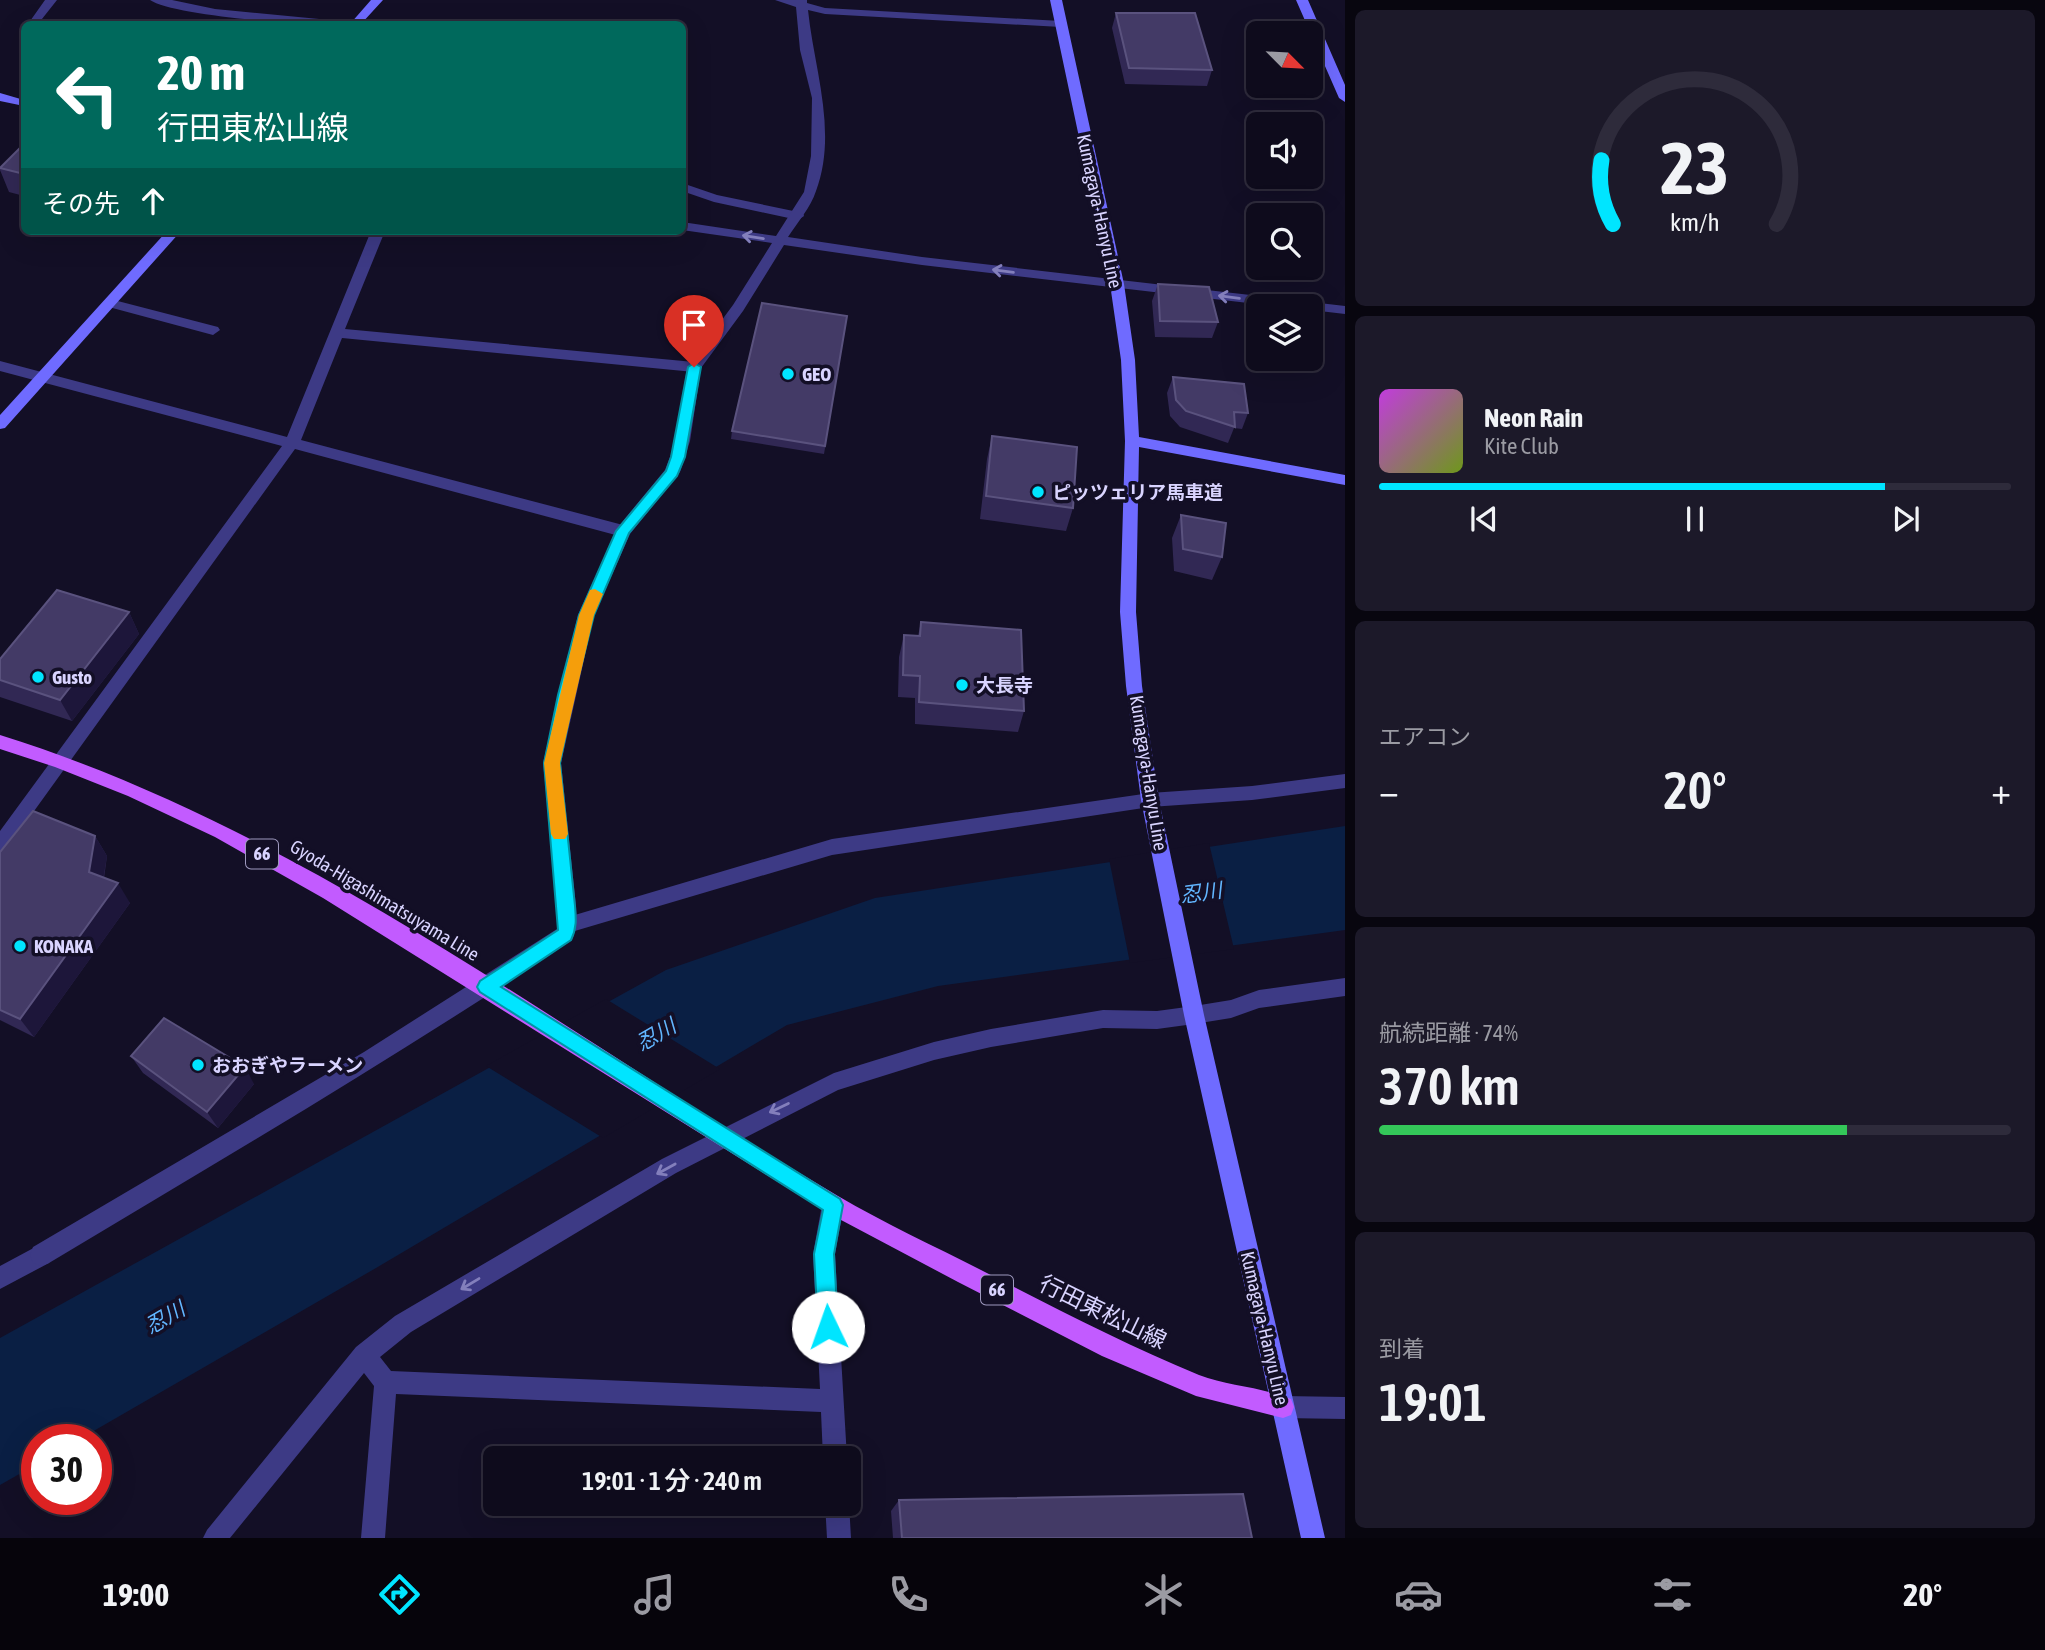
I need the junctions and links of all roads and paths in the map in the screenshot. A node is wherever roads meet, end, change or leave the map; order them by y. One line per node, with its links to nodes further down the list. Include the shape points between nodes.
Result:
1 (51, 0): 8 (street)
2 (156, 0): 9 (street, via 215,12)
3 (377, 0): 10 (main road)
4 (781, 0): 7 (street)
5 (1056, 0): 11 (main road, Kumagaya-Hanyu Line)
6 (1302, 0): 13 (main road)
7 (801, 3): 11 (street, via 841,12); 16 (street, via 818,98 817,156 810,192)
8 (35, 21)
9 (309, 21)
10 (358, 21)
11 (1061, 24): 21 (main road, Kumagaya-Hanyu Line)
12 (0, 97): 14 (main road)
13 (1345, 98)
14 (21, 102)
15 (686, 188): 16 (street)
16 (798, 216): 20 (street)
17 (686, 227): 20 (street, one-way to 17)
18 (170, 235): 22 (main road)
19 (376, 235): 25 (street)
20 (781, 241): 21 (street, one-way to 20); 27 (street)
21 (1117, 284): 23 (street, one-way to 21); 30 (main road, Kumagaya-Hanyu Line, via 1128,360)
22 (110, 303): 24 (street); 28 (main road)
23 (1345, 310)
24 (213, 330)
25 (337, 333): 27 (street); 31 (street)
26 (0, 366): 28 (street)
27 (694, 367): 33 (street, via 672,472)
28 (43, 377): 29 (main road); 31 (street)
29 (0, 424)
30 (1132, 441): 32 (main road); 37 (main road, Kumagaya-Hanyu Line, via 1128,612)
31 (293, 442): 33 (street); 35 (street)
32 (1345, 480)
33 (623, 531): 39 (street, via 586,615 552,763)
34 (0, 742): 35 (main road, Gyoda-Higashimatsuyama Line / 66)
35 (60, 761): 38 (street); 40 (main road, Gyoda-Higashimatsuyama Line / 66, via 221,832)
36 (1345, 781): 37 (street)
37 (1152, 807): 39 (street, via 832,847); 42 (main road, Kumagaya-Hanyu Line)
38 (0, 845)
39 (568, 925): 40 (street, via 565,934)
40 (486, 987): 43 (main road, Gyoda-Higashimatsuyama Line / 66); 45 (street)
41 (1345, 987): 42 (street, via 1259,999)
42 (1194, 1015): 43 (street, one-way to 43, via 1103,1019 934,1051 834,1082); 49 (main road, Kumagaya-Hanyu Line)
43 (718, 1132): 44 (main road, 行田東松山線 / 66); 46 (street, one-way to 46, via 669,1166 403,1324)
44 (834, 1205): 48 (street, via 824,1254); 49 (main road, 行田東松山線 / 66, via 1111,1348 1204,1388)
45 (0, 1278)
46 (365, 1355): 47 (street); 53 (street)
47 (386, 1382): 48 (street); 54 (street)
48 (832, 1401): 51 (street)
49 (1283, 1407): 50 (street); 56 (main road, Kumagaya-Hanyu Line)
50 (1345, 1408)
51 (834, 1446)
52 (838, 1516): 55 (street)
53 (215, 1538)
54 (373, 1538)
55 (839, 1538)
56 (1313, 1538)

